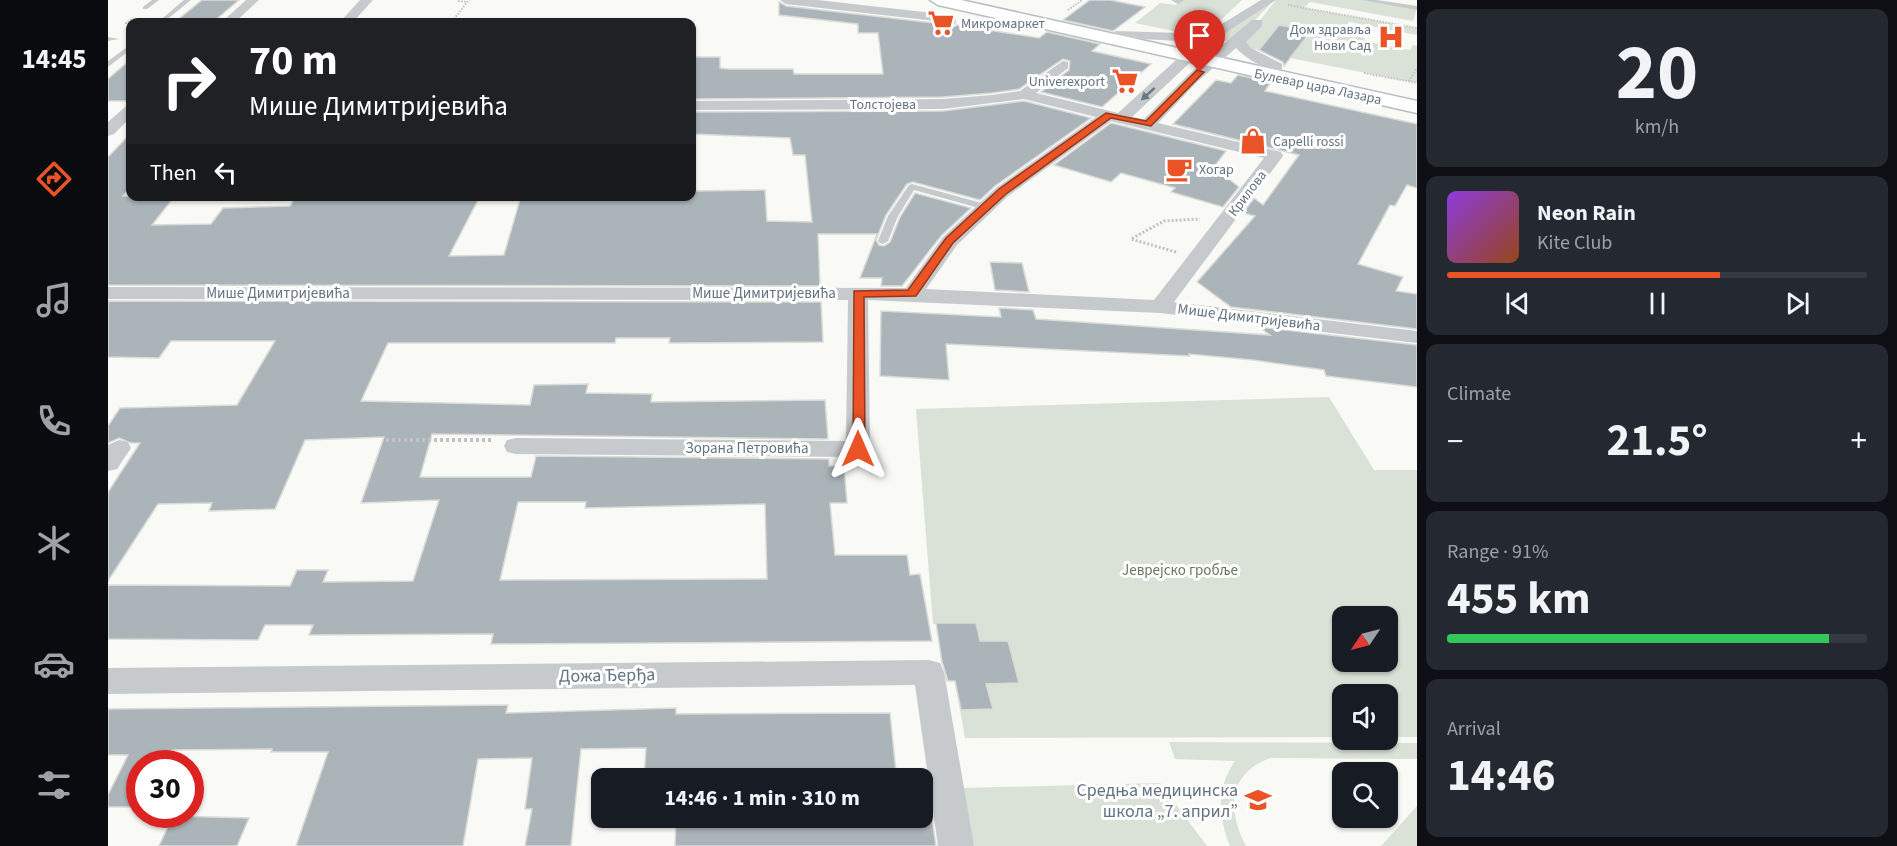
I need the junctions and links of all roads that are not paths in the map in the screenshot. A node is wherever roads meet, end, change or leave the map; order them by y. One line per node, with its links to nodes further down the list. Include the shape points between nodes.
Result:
1 (156, 0): 10 (lane)
2 (188, 0): 12 (lane)
3 (253, 0): 13 (street)
4 (367, 0): 14 (street)
5 (786, 0): 15 (street, via 950,19)
6 (938, 0): 18 (main road, Булевар цара Лазара)
7 (975, 0): 16 (main road, Булевар цара Лазара)
8 (1365, 0): 11 (lane)
9 (1276, 1): 18 (street); 18 (street, via 1258,23)
10 (145, 8)
11 (1417, 8)
12 (166, 18)
13 (233, 18)
14 (350, 18)
15 (950, 23)
16 (1120, 34): 18 (main road, Булевар цара Лазара); 18 (street, Булевар цара Лазара, via 1181,37)
17 (126, 50): 20 (lane)
18 (1209, 50): 23 (main road, Булевар цара Лазара, via 1277,67); 26 (main road, Булевар цара Лазара); 30 (street, one-way to 30); 31 (street)
19 (108, 58): 20 (lane)
20 (117, 58): 21 (lane)
21 (108, 65)
22 (1063, 65): 24 (street)
23 (1413, 88)
24 (1024, 95): 25 (street, Толстојева, via 943,104); 30 (street, Крилова)
25 (696, 105)
26 (1417, 107)
27 (108, 111): 28 (street)
28 (126, 111)
29 (126, 115): 32 (street)
30 (1115, 116): 31 (street, Крилова); 33 (street, via 1002,192)
31 (1148, 124): 38 (street, Крилова, via 1275,156)
32 (108, 131)
33 (986, 207): 34 (lane, via 912,187 893,216); 37 (street, via 950,241)
34 (883, 241)
35 (108, 293): 36 (street, Мише Димитријевића)
36 (858, 293): 37 (street, Мише Димитријевића); 40 (street, Зорана Петровића, via 858,449)
37 (912, 294): 38 (street, Мише Димитријевића)
38 (1160, 307): 39 (street, Мише Димитријевића)
39 (1417, 337)
40 (516, 446)
41 (108, 681): 42 (street, Дожа Ђерђа, via 929,672)
42 (956, 846)

